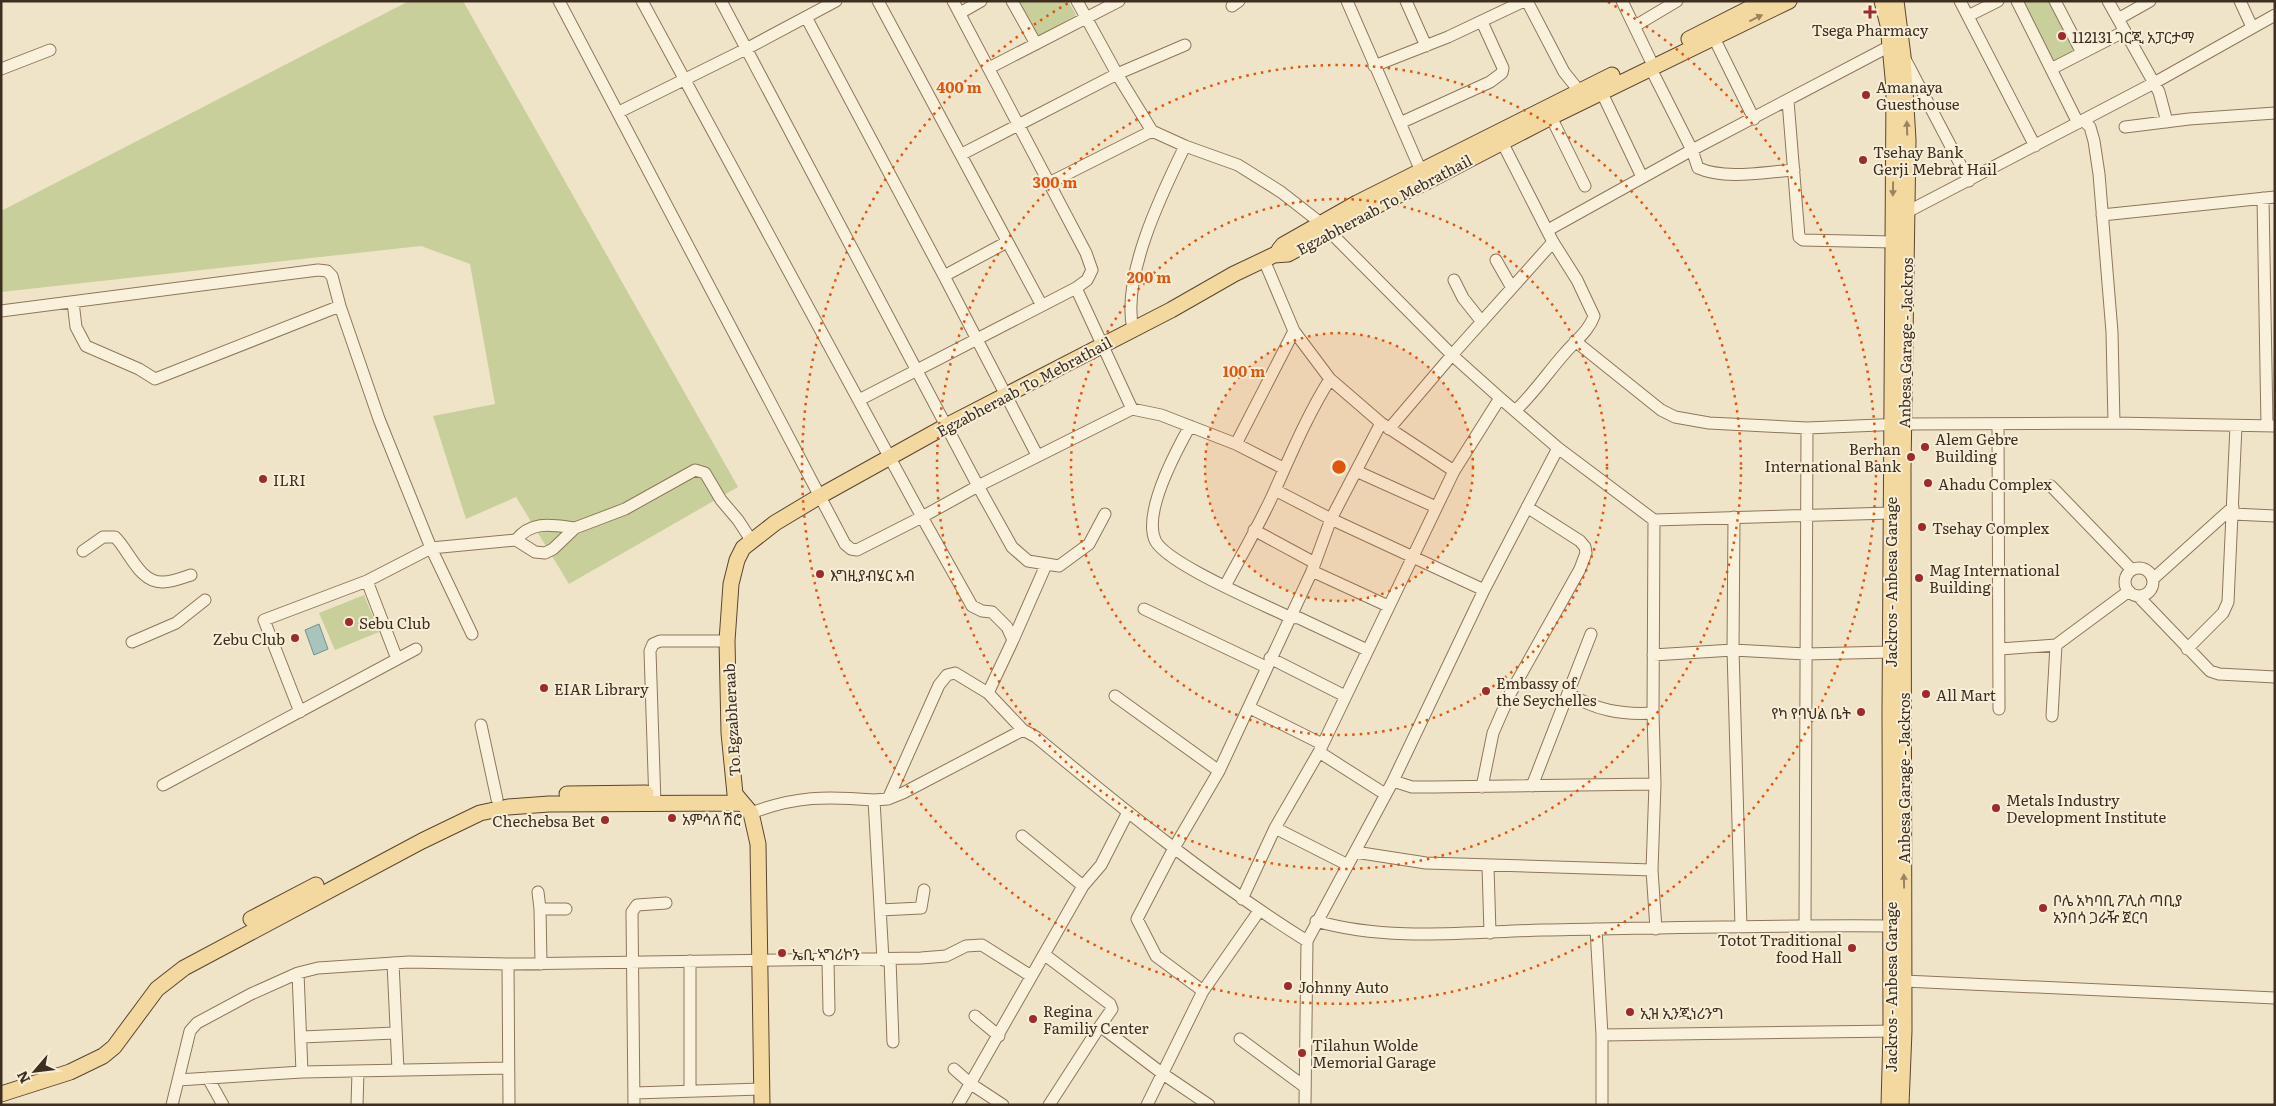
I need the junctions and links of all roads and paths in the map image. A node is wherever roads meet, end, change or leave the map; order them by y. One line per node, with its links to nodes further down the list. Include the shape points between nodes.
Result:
1 (559, 1): 57 (street)
2 (642, 1): 52 (street)
3 (721, 1): 42 (street)
4 (836, 1): 30 (street)
5 (878, 1): 71 (street)
6 (953, 1): 27 (street)
7 (981, 1): 27 (street)
8 (1012, 1): 38 (street)
9 (1077, 1): 31 (street)
10 (1119, 1): 31 (street)
11 (1406, 1): 40 (street)
12 (1525, 1): 33 (street); 55 (street, via 1564,72)
13 (1622, 1): 34 (street)
14 (1677, 1): 34 (street)
15 (1764, 1): 46 (main road)
16 (1789, 1): 37 (main road, Egzabheraab To Mebrathail, one-way to 16)
17 (1882, 1): 41 (main road, Jackros - Anbesa Garage)
18 (1896, 1): 45 (main road, Anbesa Garage - Jackros)
19 (1960, 1): 29 (street)
20 (1998, 1): 29 (street)
21 (2017, 1): 50 (street)
22 (2055, 1): 44 (street)
23 (2108, 1): 32 (street)
24 (2150, 1): 32 (street)
25 (2240, 1): 35 (street)
26 (1349, 2): 47 (street)
27 (960, 13): 48 (street)
28 (2275, 15): 35 (street)
29 (1968, 16): 69 (street)
30 (806, 17): 42 (street); 88 (street)
31 (1085, 17): 38 (street); 51 (street)
32 (2118, 19): 36 (street)
33 (1482, 22): 40 (street); 63 (street, via 1503,68 1502,73 1490,82)
34 (1635, 26): 46 (street)
35 (2252, 27): 53 (street)
36 (2125, 31): 44 (street); 53 (street)
37 (1714, 38): 46 (main road, Egzabheraab To Mebrathail); 60 (street)
38 (1036, 44): 48 (street)
39 (1185, 44): 51 (street)
40 (1426, 46): 47 (street)
41 (1890, 46): 56 (street); 85 (main road, Jackros - Anbesa Garage, one-way to 85, via 1894,88)
42 (746, 49): 52 (street); 103 (street)
43 (50, 50): 49 (street)
44 (2082, 53): 50 (street)
45 (1903, 56): 75 (street); 79 (main road, Anbesa Garage - Jackros, one-way to 45)
46 (1650, 63): 54 (main road, Egzabheraab To Mebrathail); 55 (main road); 70 (street)
47 (1374, 66): 63 (street)
48 (989, 68): 64 (street)
49 (1, 69)
50 (2051, 69): 61 (street)
51 (1117, 74): 64 (street); 66 (street)
52 (684, 80): 57 (street); 107 (street)
53 (2154, 83): 61 (street); 62 (street)
54 (1601, 92): 55 (main road, Egzabheraab To Mebrathail); 74 (street)
55 (1582, 96): 59 (main road, Egzabheraab To Mebrathail); 73 (main road)
56 (1788, 100): 60 (street); 72 (street)
57 (619, 112): 130 (street)
58 (2275, 114): 62 (street)
59 (1551, 117): 67 (main road, Egzabheraab To Mebrathail); 77 (street)
60 (1754, 119): 70 (street)
61 (2081, 122): 69 (street); 80 (street, via 2090,127 2094,141)
62 (2167, 122): 65 (street)
63 (1400, 123): 73 (street)
64 (1019, 125): 71 (street); 76 (street)
65 (2125, 127)
66 (1152, 131): 68 (street); 76 (street)
67 (1502, 142): 81 (main road, Egzabheraab To Mebrathail); 82 (street)
68 (1178, 143): 81 (street, via 1238,165); 97 (street, via 1149,227 1131,301)
69 (2035, 146): 75 (street)
70 (1692, 150): 72 (street, via 1698,168 1708,172); 74 (street)
71 (962, 154): 83 (street)
72 (1794, 170): 85 (street, via 1798,233 1803,240)
73 (1421, 171): 81 (main road, via 1357,202)
74 (1642, 178): 82 (street)
75 (1969, 181): 79 (street)
76 (1049, 184): 90 (street, via 1090,262 1091,275)
77 (1585, 186)
78 (2269, 197): 80 (street); 117 (street)
79 (1908, 212): 112 (main road, Anbesa Garage - Jackros)
80 (2102, 214): 111 (street, via 2112,332)
81 (1327, 227): 86 (main road, Egzabheraab To Mebrathail, via 1283,245); 102 (street)
82 (1548, 230): 84 (street)
83 (1007, 242): 88 (street); 93 (street)
84 (1552, 242): 91 (street); 100 (street, via 1577,280 1594,316)
85 (1893, 242): 112 (main road, Jackros - Anbesa Garage)
86 (1269, 257): 97 (main road, Egzabheraab To Mebrathail); 98 (street)
87 (1496, 260): 91 (street)
88 (944, 276): 99 (street)
89 (1454, 280): 96 (street)
90 (1076, 288): 93 (street); 101 (street)
91 (1512, 288): 96 (street)
92 (73, 302): 94 (street, via 318,270 327,271 332,276); 94 (street, via 76,327 86,346 155,379); 95 (street)
93 (1041, 304): 99 (street)
94 (340, 306): 146 (street, via 379,419)
95 (1, 311)
96 (1482, 322): 102 (street)
97 (1133, 329): 101 (main road, Egzabheraab To Mebrathail)
98 (1294, 331): 104 (street); 119 (street)
99 (977, 338): 103 (street); 105 (street)
100 (1576, 341): 109 (street); 118 (street, via 1641,395 1675,418)
101 (1102, 345): 105 (main road, Egzabheraab To Mebrathail); 108 (street)
102 (1452, 355): 106 (street); 115 (street)
103 (918, 369): 107 (street); 113 (street)
104 (1330, 380): 115 (street); 123 (street)
105 (1006, 394): 113 (main road, Egzabheraab To Mebrathail); 121 (street)
106 (1500, 398): 109 (street); 125 (street)
107 (859, 400): 122 (street)
108 (1132, 409): 114 (street); 121 (street)
109 (1516, 410): 120 (street)
110 (1998, 424): 111 (street); 112 (street); 169 (street)
111 (2114, 424): 116 (street)
112 (1898, 425): 118 (street); 134 (main road, Jackros - Anbesa Garage); 198 (main road, Anbesa Garage - Jackros)
113 (946, 426): 122 (main road, Egzabheraab To Mebrathail); 127 (street)
114 (1190, 426): 119 (street); 155 (street, via 1164,478 1152,528 1155,541 1163,552)
115 (1385, 426): 124 (street); 125 (street)
116 (2236, 426): 117 (street); 133 (street)
117 (2271, 426)
118 (1807, 428): 136 (street)
119 (1236, 444): 123 (street)
120 (1558, 448): 131 (street); 141 (street)
121 (1038, 455): 127 (street)
122 (889, 458): 126 (main road, Egzabheraab To Mebrathail); 139 (street)
123 (1284, 468): 129 (street)
124 (1356, 471): 132 (street); 140 (street)
125 (1454, 471): 132 (street)
126 (850, 480): 130 (main road, To Egzabheraab)
127 (978, 486): 139 (street); 149 (street, via 1012,547 1028,562)
128 (2051, 486): 151 (street)
129 (1275, 490): 140 (street); 143 (street)
130 (820, 496): 139 (street, via 851,549 857,550); 145 (main road, To Egzabheraab)
131 (1526, 507): 156 (street); 196 (street, via 1580,541 1586,547 1586,553 1510,694 1494,733)
132 (1436, 508): 148 (street)
133 (2233, 511): 137 (street); 153 (street); 170 (street, via 2228,602 2223,613)
134 (1891, 513): 136 (street); 173 (main road, Jackros - Anbesa Garage)
135 (1104, 514): 149 (street, via 1089,544 1059,566)
136 (1806, 516): 138 (street); 174 (street)
137 (2275, 516)
138 (1734, 517): 141 (street); 172 (street)
139 (922, 518): 164 (street, via 972,606 992,612 1007,627)
140 (1331, 519): 148 (street); 150 (street)
141 (1654, 520): 175 (street)
142 (576, 528): 144 (street, via 538,525); 144 (street, via 545,553 535,552); 145 (street, via 625,509 695,470 705,473)
143 (1254, 530): 150 (street); 155 (street)
144 (516, 540): 146 (street)
145 (751, 540): 165 (main road, To Egzabheraab, via 743,548 734,570)
146 (431, 548): 154 (street); 162 (street)
147 (83, 551): 152 (street, via 103,537 114,537 134,565 150,578 163,582)
148 (1412, 555): 156 (street); 159 (street)
149 (1046, 565): 164 (street)
150 (1313, 567): 159 (street); 161 (street)
151 (2132, 570): 153 (street, via 2142,568); 157 (street, via 2126,580)
152 (191, 576)
153 (2153, 579): 157 (street, via 2151,590 2143,595)
154 (367, 581): 176 (street); 185 (street, via 264,620)
155 (1225, 586): 161 (street)
156 (1484, 590): 192 (street)
157 (2134, 593): 167 (street); 170 (street)
158 (205, 600): 166 (street, via 182,620)
159 (1388, 606): 171 (street)
160 (1144, 609): 177 (street)
161 (1290, 617): 171 (street, via 1299,618); 177 (street)
162 (472, 634)
163 (1592, 634): 180 (street)
164 (1013, 640): 179 (street)
165 (727, 641): 199 (street, via 660,641 653,644 650,651); 203 (main road, To Egzabheraab, via 729,733)
166 (132, 642)
167 (2056, 645): 169 (street); 187 (street)
168 (416, 649): 176 (street)
169 (2000, 649): 184 (street)
170 (2187, 649): 178 (street, via 2210,671 2219,674)
171 (1367, 650): 182 (street)
172 (1733, 650): 174 (street); 175 (street); 225 (street)
173 (1890, 652): 174 (street); 198 (main road, Jackros - Anbesa Garage)
174 (1806, 654): 223 (street)
175 (1653, 655): 186 (street)
176 (397, 659): 185 (street)
177 (1268, 662): 182 (street); 183 (street)
178 (2275, 677)
179 (988, 693): 189 (street); 201 (street, via 955,673 947,675 939,685)
180 (1568, 693): 186 (street, via 1587,706 1632,714); 195 (street)
181 (1115, 696): 191 (street)
182 (1345, 696): 190 (street)
183 (1250, 708): 190 (street); 191 (street)
184 (1999, 709)
185 (300, 712): 194 (street)
186 (1652, 713): 193 (street)
187 (2052, 716)
188 (481, 725): 200 (street)
189 (1023, 730): 201 (street); 204 (street)
190 (1321, 748): 197 (street); 205 (street)
191 (1219, 771): 207 (street)
192 (1393, 781): 196 (street, via 1412,786); 197 (street)
193 (1655, 784): 195 (street); 212 (street)
194 (163, 785)
195 (1532, 786): 196 (street)
196 (1482, 787)
197 (1385, 794): 208 (street)
198 (1897, 794): 224 (main road, Jackros - Anbesa Garage); 241 (main road, Anbesa Garage - Jackros, one-way to 198)
199 (655, 798): 200 (main road, via 590,793); 203 (main road); 211 (main road, via 508,806 453,826)
200 (497, 799): 211 (main road, via 472,806)
201 (888, 799): 202 (street)
202 (874, 800): 203 (street, via 811,798); 220 (street)
203 (742, 803): 231 (main road, To Egzabheraab, via 758,844)
204 (1128, 812): 207 (street); 213 (street, via 1101,865)
205 (1274, 828): 209 (street); 216 (street)
206 (1022, 836): 213 (street)
207 (1174, 848): 216 (street); 242 (street, via 1138,919 1156,956)
208 (1355, 852): 209 (street); 210 (street, via 1426,863)
209 (1348, 865): 222 (street)
210 (1488, 866): 212 (street); 228 (street)
211 (361, 868): 262 (main road, via 194,949 158,976 97,1048 66,1063); 267 (main road, via 184,968 157,989 114,1047 102,1056 70,1072)
212 (1652, 870): 227 (street)
213 (1083, 886): 230 (street)
214 (924, 890): 220 (street, via 921,908)
215 (538, 892): 219 (street)
216 (1242, 898): 221 (street)
217 (666, 903): 233 (street, via 634,907)
218 (566, 909): 219 (street)
219 (540, 910): 238 (street)
220 (880, 910): 232 (street)
221 (1260, 911): 229 (street); 242 (street)
222 (1316, 921): 228 (street, via 1369,931); 229 (street)
223 (1805, 925): 224 (street); 225 (street)
224 (1891, 926): 247 (main road, Jackros - Anbesa Garage)
225 (1741, 927): 227 (street)
226 (1596, 929): 227 (street); 228 (street); 249 (street)
227 (1656, 929)
228 (1490, 933)
229 (1307, 941): 264 (street)
230 (1045, 955): 240 (street); 246 (street, via 1110,1004 1112,1009)
231 (760, 960): 234 (street); 235 (street); 265 (main road, To Egzabheraab)
232 (887, 960): 235 (street); 240 (street, via 946,956 966,946 982,945); 253 (street)
233 (632, 961): 234 (street); 238 (street); 268 (street)
234 (690, 961): 266 (street)
235 (828, 961): 244 (street)
236 (393, 963): 237 (street, via 452,961); 239 (street, via 318,968); 248 (street)
237 (508, 964): 238 (street); 254 (street)
238 (541, 964)
239 (298, 973): 251 (street); 261 (street, via 196,1023 190,1031)
240 (1031, 976): 250 (street)
241 (1904, 981): 243 (street); 247 (main road, Anbesa Garage - Jackros)
242 (1203, 990): 259 (street)
243 (2275, 998)
244 (829, 1010)
245 (975, 1016): 250 (street)
246 (1100, 1026): 259 (street); 276 (street)
247 (1897, 1031): 249 (street); 281 (main road, Jackros - Anbesa Garage); 282 (main road, Anbesa Garage - Jackros)
248 (395, 1033): 251 (street); 256 (street)
249 (1602, 1035): 280 (street)
250 (999, 1036): 263 (street)
251 (302, 1037): 257 (street)
252 (1240, 1039): 264 (street)
253 (893, 1042)
254 (508, 1068): 256 (street); 272 (street)
255 (954, 1069): 263 (street)
256 (398, 1070): 258 (street)
257 (302, 1072): 258 (street); 260 (street)
258 (358, 1072): 271 (street)
259 (1163, 1074): 277 (street); 278 (street)
260 (208, 1078): 261 (street); 270 (street)
261 (178, 1080): 269 (street)
262 (1, 1083)
263 (971, 1084): 274 (street); 275 (street)
264 (1304, 1088): 279 (street)
265 (761, 1089): 266 (street); 273 (main road, To Egzabheraab)
266 (690, 1090): 268 (street)
267 (1, 1094)
268 (634, 1099)
269 (172, 1105)
270 (223, 1105)
271 (357, 1105)
272 (509, 1105)
273 (762, 1105)
274 (958, 1105)
275 (1003, 1105)
276 (1049, 1105)
277 (1147, 1105)
278 (1209, 1105)
279 (1305, 1105)
280 (1602, 1105)
281 (1889, 1105)
282 (1901, 1105)

